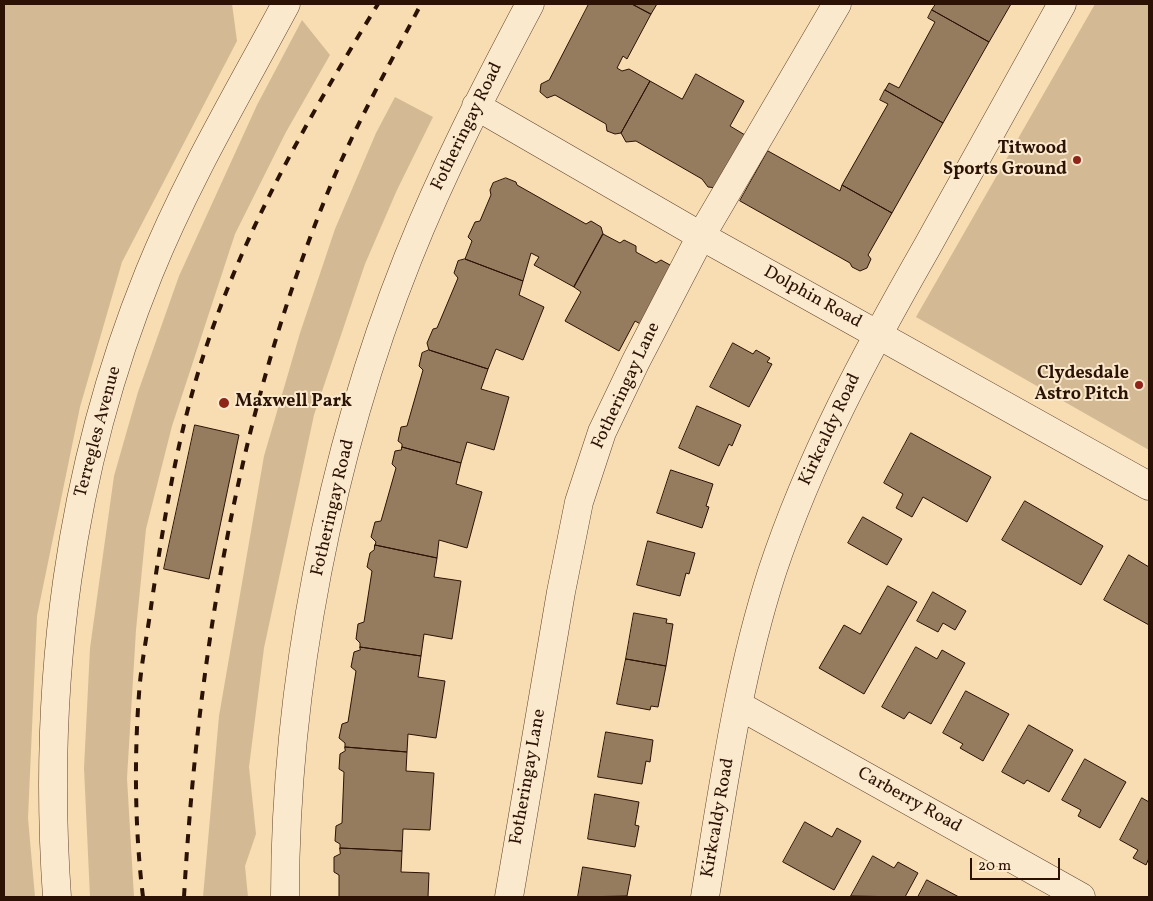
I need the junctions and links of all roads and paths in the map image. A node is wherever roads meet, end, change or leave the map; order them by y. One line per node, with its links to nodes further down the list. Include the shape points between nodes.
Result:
1 (286, 4): 10 (street, Terregles Avenue, via 185,193 149,273 109,389 90,460 68,569 55,683 51,815)
2 (530, 4): 5 (street, Fotheringay Road)
3 (837, 4): 6 (street, Fotheringay Lane)
4 (1062, 4): 7 (street, Kirkcaldy Road)
5 (476, 106): 6 (street, Dolphin Road); 11 (street, Fotheringay Road, via 423,222 393,298 354,421 329,515 300,684 291,772)
6 (701, 236): 7 (street, Dolphin Road); 12 (street, Fotheringay Lane, via 602,432 579,502)
7 (877, 334): 8 (street, Dolphin Road); 9 (street, Kirkcaldy Road, via 829,427 799,500 772,573)
8 (1149, 486)
9 (738, 704): 13 (street, Kirkcaldy Road); 14 (street, Carberry Road)
10 (57, 897)
11 (285, 897)
12 (509, 897)
13 (705, 897)
14 (1081, 897)

